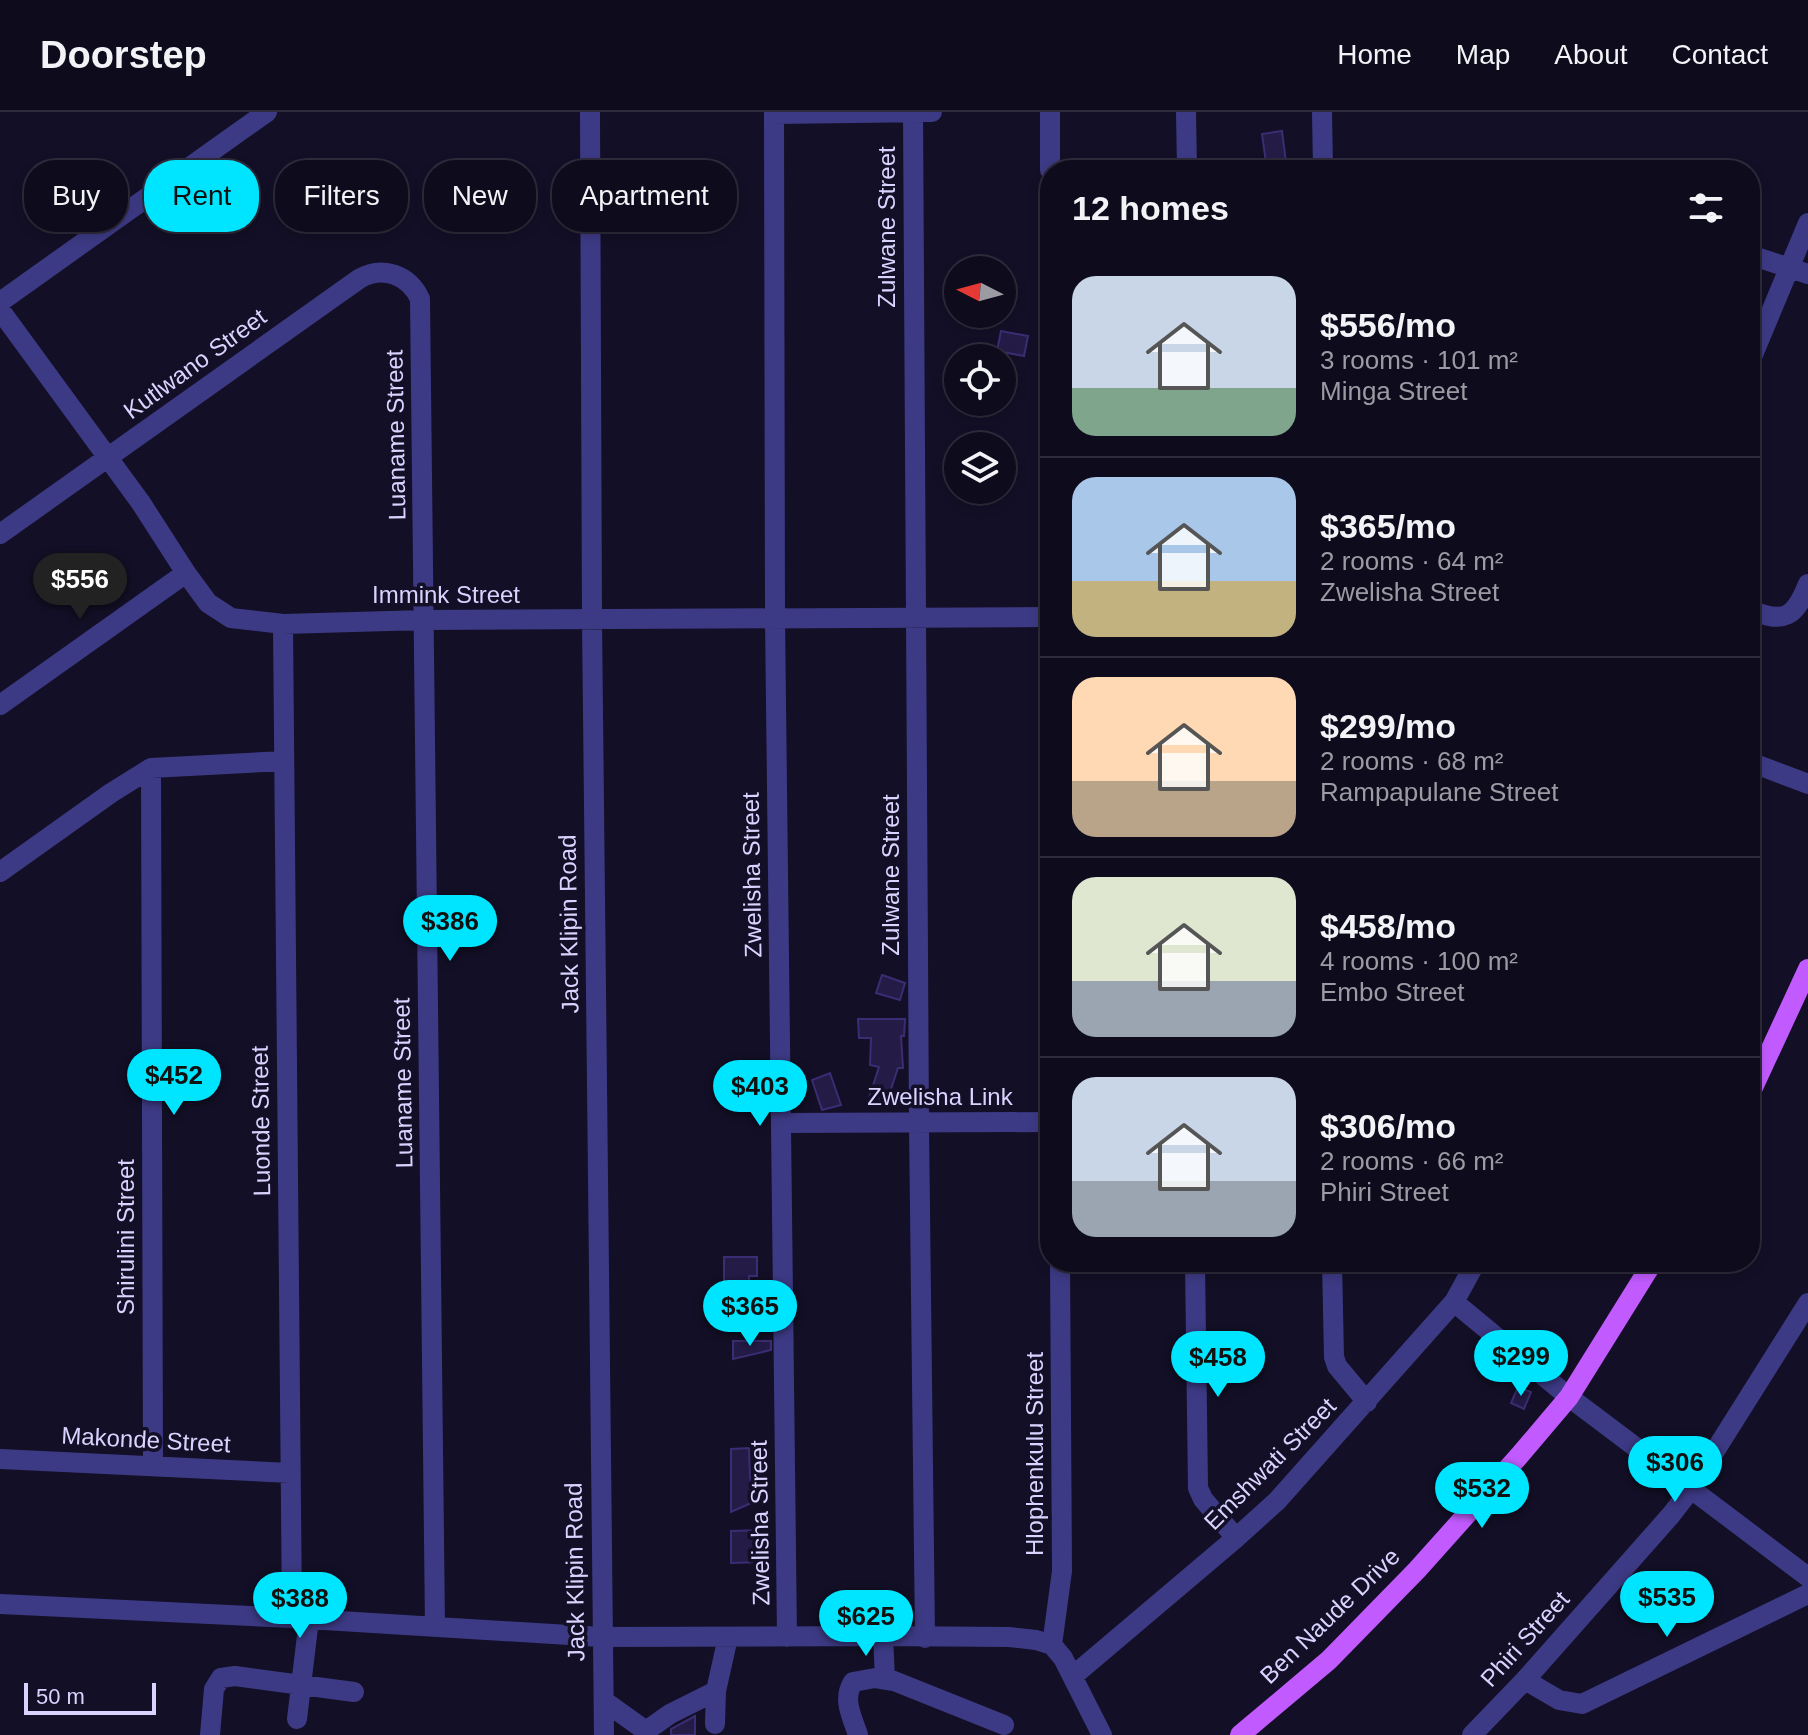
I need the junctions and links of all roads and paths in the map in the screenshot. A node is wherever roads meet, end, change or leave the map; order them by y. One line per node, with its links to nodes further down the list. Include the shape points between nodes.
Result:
1 (267, 112): 16 (street)
2 (590, 112): 28 (street, Jack Klipin Road)
3 (913, 112): 4 (street); 8 (street); 26 (street, Zulwane Street)
4 (932, 112)
5 (1050, 112): 9 (street)
6 (1186, 112): 10 (street)
7 (1322, 112): 11 (street)
8 (774, 113): 25 (street, Zwelisha Street)
9 (1050, 160)
10 (1187, 160)
11 (1323, 160)
12 (1808, 223): 14 (street)
13 (1760, 258): 14 (street)
14 (1800, 271): 18 (street)
15 (420, 299): 19 (street, Kutlwano Street, via 408,280 368,274); 27 (street, Luaname Street)
16 (0, 302)
17 (0, 310): 19 (street, Immink Street)
18 (1760, 344)
19 (107, 459): 20 (street, Kutlwano Street); 21 (street, Immink Street)
20 (0, 534)
21 (186, 573): 29 (street, Immink Street, via 224,616); 30 (street)
22 (1808, 584): 23 (street, via 1799,607 1790,614)
23 (1760, 612)
24 (1040, 617): 26 (street, Immink Street)
25 (775, 618): 26 (street, Immink Street); 28 (street, Immink Street); 39 (street, Zwelisha Street)
26 (916, 618): 40 (street, Zulwane Street)
27 (424, 620): 28 (street, Immink Street); 29 (street, Immink Street); 59 (street, Luaname Street)
28 (592, 620): 61 (street, Jack Klipin Road)
29 (283, 624): 31 (street, Luonde Street)
30 (0, 705)
31 (284, 761): 33 (street); 52 (street, Luonde Street)
32 (1760, 766): 34 (street)
33 (151, 768): 35 (street); 51 (street, Shirulini Street)
34 (1808, 784)
35 (0, 872)
36 (1808, 969): 37 (main road)
37 (1760, 1072)
38 (1040, 1122): 40 (street, Zwelisha Link)
39 (781, 1123): 40 (street, Zwelisha Link); 63 (street, Zwelisha Street)
40 (919, 1124): 64 (street, Zulwane Street)
41 (1060, 1272): 65 (street, Hlophenkulu Street, via 1062,1571)
42 (1195, 1272): 54 (street, via 1198,1488)
43 (1332, 1272): 49 (street, via 1334,1357)
44 (1470, 1272): 46 (street, Emshwati Street)
45 (1647, 1272): 48 (main road, Ben Naude Drive)
46 (1454, 1302): 48 (street); 49 (street, Emshwati Street)
47 (1808, 1303): 53 (street, Phiri Street)
48 (1569, 1397): 53 (street); 81 (main road, Ben Naude Drive, via 1417,1570 1329,1660)
49 (1367, 1402): 54 (street, Emshwati Street)
50 (0, 1459): 51 (street, Makonde Street)
51 (153, 1467): 52 (street, Makonde Street)
52 (290, 1473): 58 (street, Luonde Street)
53 (1691, 1489): 55 (street); 68 (street, Phiri Street)
54 (1236, 1538): 66 (street, Emshwati Street)
55 (1808, 1577)
56 (1808, 1594): 68 (street, via 1582,1704 1559,1700)
57 (0, 1604): 58 (street)
58 (300, 1618): 59 (street); 69 (street, Luonde Street)
59 (435, 1627): 61 (street)
60 (883, 1636): 63 (street); 64 (street); 67 (street)
61 (601, 1637): 62 (street); 72 (street, Jack Klipin Road)
62 (728, 1637): 63 (street); 70 (street)
63 (787, 1637)
64 (925, 1638): 65 (street, via 1009,1637)
65 (1052, 1645): 66 (street)
66 (1073, 1676): 80 (street)
67 (885, 1679): 75 (street); 79 (street, via 853,1682 848,1690)
68 (1525, 1680): 82 (street, Phiri Street)
69 (300, 1685): 71 (street); 73 (street, Luonde Street); 77 (street, via 221,1678 214,1689)
70 (716, 1691): 74 (street); 76 (street, via 670,1714)
71 (354, 1692)
72 (604, 1701): 76 (street); 78 (street, Jack Klipin Road)
73 (297, 1719)
74 (715, 1724)
75 (1004, 1725)
76 (647, 1733)
77 (210, 1735)
78 (604, 1735)
79 (858, 1735)
80 (1102, 1735)
81 (1240, 1735)
82 (1472, 1735)

